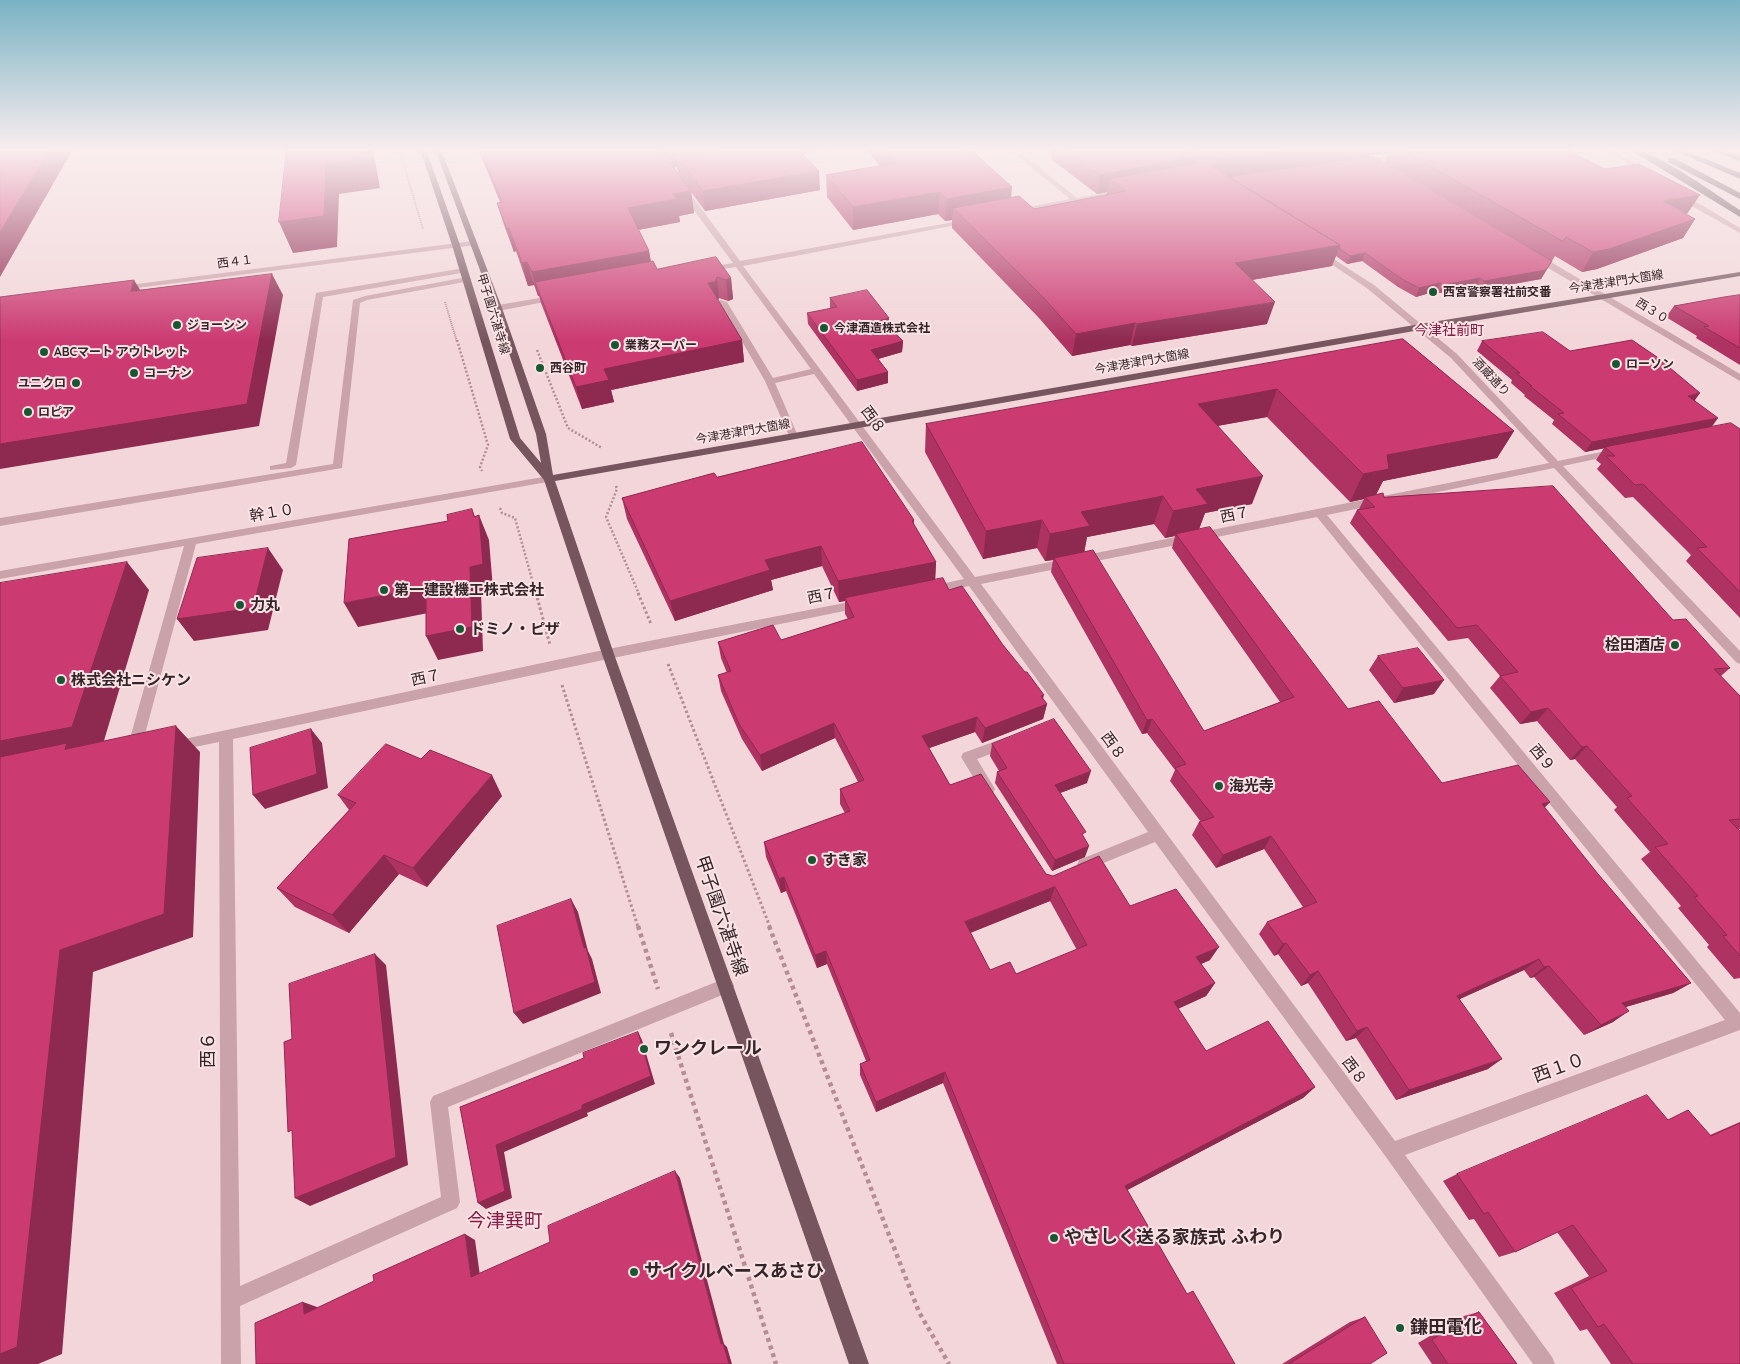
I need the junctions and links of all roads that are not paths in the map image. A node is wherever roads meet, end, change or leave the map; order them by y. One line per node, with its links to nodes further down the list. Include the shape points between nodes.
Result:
1 (445, 213): 8 (main road, 甲子園六湛寺線)
2 (462, 213): 7 (main road, 甲子園六湛寺線)
3 (699, 213): 11 (street, 西８)
4 (1709, 213): 6 (street)
5 (978, 219): 11 (street)
6 (1740, 231)
7 (473, 243): 8 (street, 西４１); 19 (main road, 甲子園六湛寺線)
8 (456, 245): 13 (main road, 甲子園六湛寺線); 15 (street, 西４１)
9 (1312, 246): 20 (street, 酒蔵通り, via 1371,287)
10 (1529, 252): 17 (street, 西３０)
11 (737, 265): 12 (street); 21 (street, 西８)
12 (699, 272)
13 (465, 274): 28 (main road, 甲子園六湛寺線, via 515,439); 29 (street, via 319,295 291,465); 31 (street, via 440,284 356,302 338,466)
14 (1740, 274): 17 (main road, 今津港津門大箇線)
15 (107, 290)
16 (567, 295): 19 (street)
17 (1605, 296): 20 (main road, 今津港津門大箇線); 22 (street, 西３０)
18 (723, 302): 23 (street)
19 (498, 308): 28 (main road, 甲子園六湛寺線, via 541,434)
20 (1420, 327): 24 (main road, 今津港津門大箇線); 27 (street, 酒蔵通り, via 1454,356)
21 (816, 371): 23 (street); 24 (street, 西８)
22 (1740, 378)
23 (770, 381): 25 (street)
24 (856, 424): 25 (main road, 今津港津門大箇線); 34 (street, 西８)
25 (793, 436): 28 (main road, 今津港津門大箇線)
26 (1623, 450): 27 (street, 西７)
27 (1554, 463): 30 (street, 西７); 38 (street, 酒蔵通り)
28 (550, 480): 32 (street, 幹１０); 37 (main road, 甲子園六湛寺線)
29 (0, 514)
30 (1320, 514): 34 (street, 西７); 49 (street, 西９)
31 (0, 522)
32 (191, 542): 33 (street, 幹１０); 44 (street)
33 (0, 575)
34 (972, 582): 35 (street, 西７); 39 (street, 西８)
35 (923, 591)
36 (874, 601): 37 (street, 西７)
37 (608, 654): 41 (street, 西７); 48 (main road, 甲子園六湛寺線)
38 (1740, 659)
39 (1071, 716): 40 (street); 46 (street, 西８)
40 (1054, 723)
41 (226, 735): 43 (street, 西７); 51 (street, 西６)
42 (1019, 737): 45 (street, via 968,757)
43 (161, 748)
44 (133, 754)
45 (994, 799)
46 (1158, 834): 47 (street); 50 (street, 西８)
47 (1075, 870)
48 (726, 986): 51 (street, via 438,1102 451,1202); 53 (main road, 甲子園六湛寺線)
49 (1739, 1023): 50 (street, 西１０)
50 (1392, 1151): 54 (street, 西８)
51 (231, 1300): 52 (street, 西６)
52 (231, 1364)
53 (859, 1364)
54 (1545, 1364)

